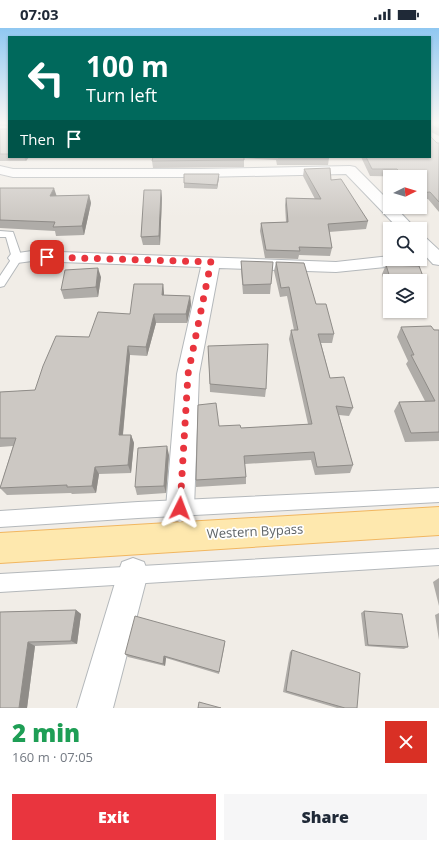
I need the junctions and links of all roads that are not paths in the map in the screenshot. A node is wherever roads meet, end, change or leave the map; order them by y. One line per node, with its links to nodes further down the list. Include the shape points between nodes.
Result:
1 (344, 158): 3 (street)
2 (0, 170): 3 (street, via 13,173 201,173)
3 (350, 170): 4 (street)
4 (401, 222)
5 (0, 234): 6 (lane, via 10,234)
6 (17, 258): 7 (street, via 32,256); 9 (lane)
7 (211, 262): 8 (street, via 336,267); 11 (street, via 188,374)
8 (383, 262)
9 (0, 284)
10 (439, 495): 11 (lane)
11 (180, 508): 12 (lane)
12 (0, 519)
13 (439, 521): 14 (main road, Western Bypass)
14 (0, 548)
15 (439, 557): 16 (lane)
16 (133, 574): 17 (lane); 18 (street)
17 (0, 582)
18 (96, 708)

